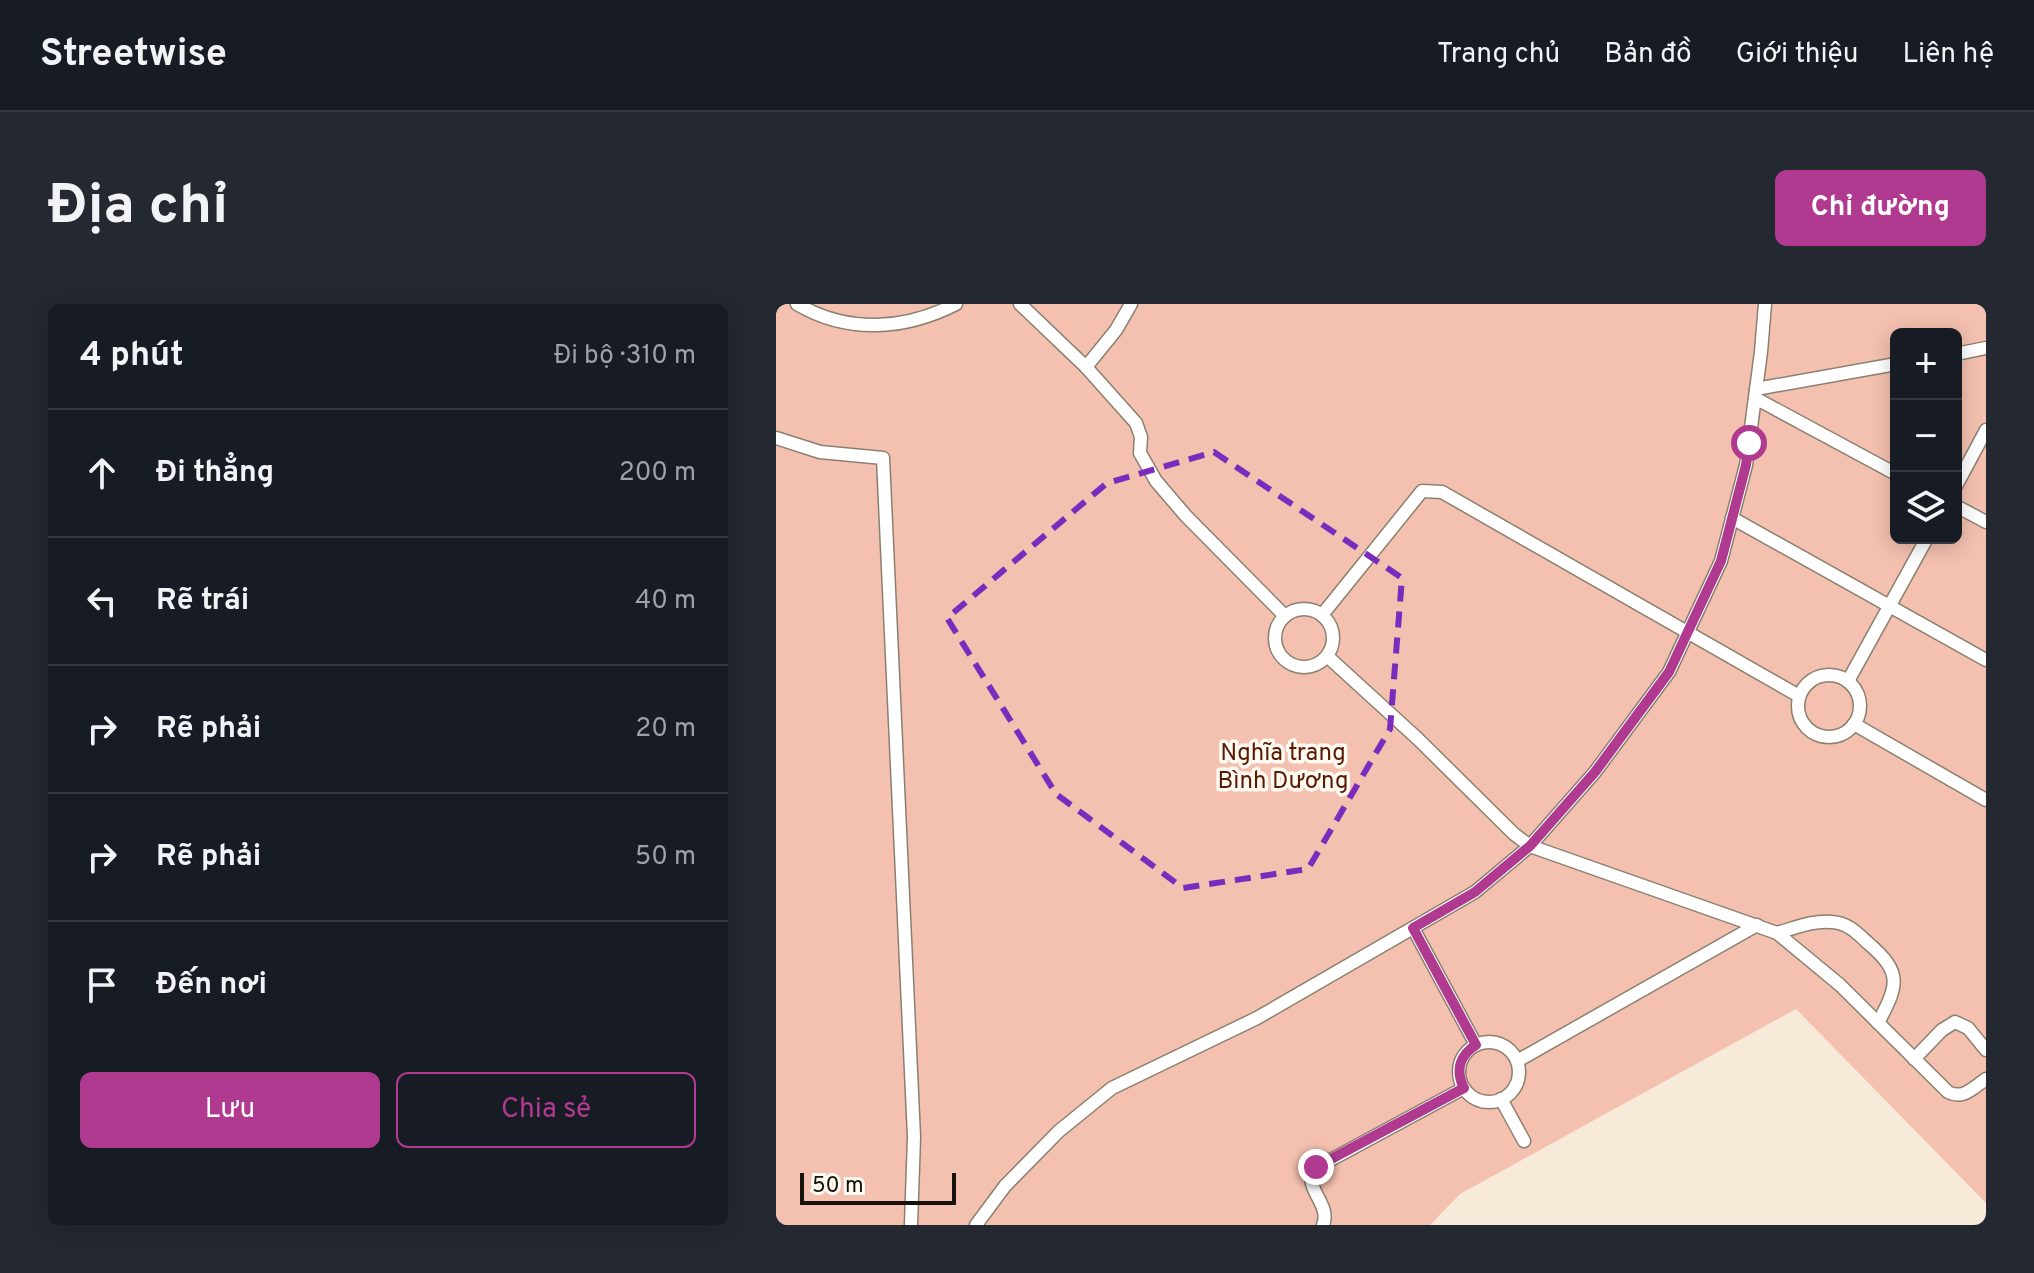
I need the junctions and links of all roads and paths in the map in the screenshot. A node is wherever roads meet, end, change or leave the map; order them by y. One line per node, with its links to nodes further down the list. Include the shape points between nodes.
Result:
1 (797, 304): 2 (lane, via 827,318 871,326 915,321)
2 (956, 304)
3 (1020, 304): 9 (lane)
4 (1131, 304): 9 (lane)
5 (1765, 304): 10 (lane)
6 (1986, 348): 7 (lane)
7 (1962, 353)
8 (1890, 365): 10 (lane)
9 (1086, 367): 21 (lane, via 1136,423 1140,453 1156,481)
10 (1756, 394): 13 (lane); 16 (lane)
11 (1986, 430): 14 (lane)
12 (776, 438): 42 (lane, via 820,452 883,458 914,1137)
13 (1892, 472)
14 (1962, 475)
15 (1962, 509): 17 (lane)
16 (1732, 518): 19 (lane); 22 (lane, via 1721,561)
17 (1986, 522)
18 (1924, 544): 19 (lane)
19 (1889, 608): 24 (lane); 25 (lane)
20 (1322, 615): 21 (lane, via 1305,609); 22 (lane, via 1422,491 1433,490); 23 (lane, via 1333,639)
21 (1285, 616): 23 (lane, via 1275,637 1286,661 1303,667)
22 (1688, 631): 26 (lane); 29 (lane, via 1669,672 1614,747)
23 (1327, 656): 29 (lane)
24 (1986, 660)
25 (1848, 681): 26 (lane, via 1823,676); 27 (lane, via 1859,700)
26 (1799, 696): 27 (lane, via 1801,720 1815,734 1834,736)
27 (1854, 724): 28 (lane)
28 (1986, 800)
29 (1530, 846): 30 (lane); 31 (lane, via 1475,892)
30 (1757, 925): 32 (lane); 37 (lane)
31 (1413, 928): 34 (lane); 43 (lane, via 1257,1018 1112,1088 1059,1131 1005,1186)
32 (1777, 933): 33 (lane); 33 (lane, via 1836,922 1850,927 1887,959 1894,976 1893,995)
33 (1878, 1023): 36 (lane)
34 (1476, 1045): 37 (lane, via 1501,1045); 39 (lane, via 1460,1063)
35 (1986, 1050): 36 (lane, via 1968,1028 1955,1022)
36 (1914, 1059): 38 (lane, via 1953,1095 1964,1095)
37 (1517, 1061): 40 (lane, via 1517,1081)
38 (1986, 1079)
39 (1464, 1088): 40 (lane, via 1484,1101); 44 (lane, via 1312,1170 1309,1179 1325,1213)
40 (1501, 1099): 41 (lane)
41 (1524, 1141)
42 (911, 1225)
43 (976, 1225)
44 (1323, 1225)

